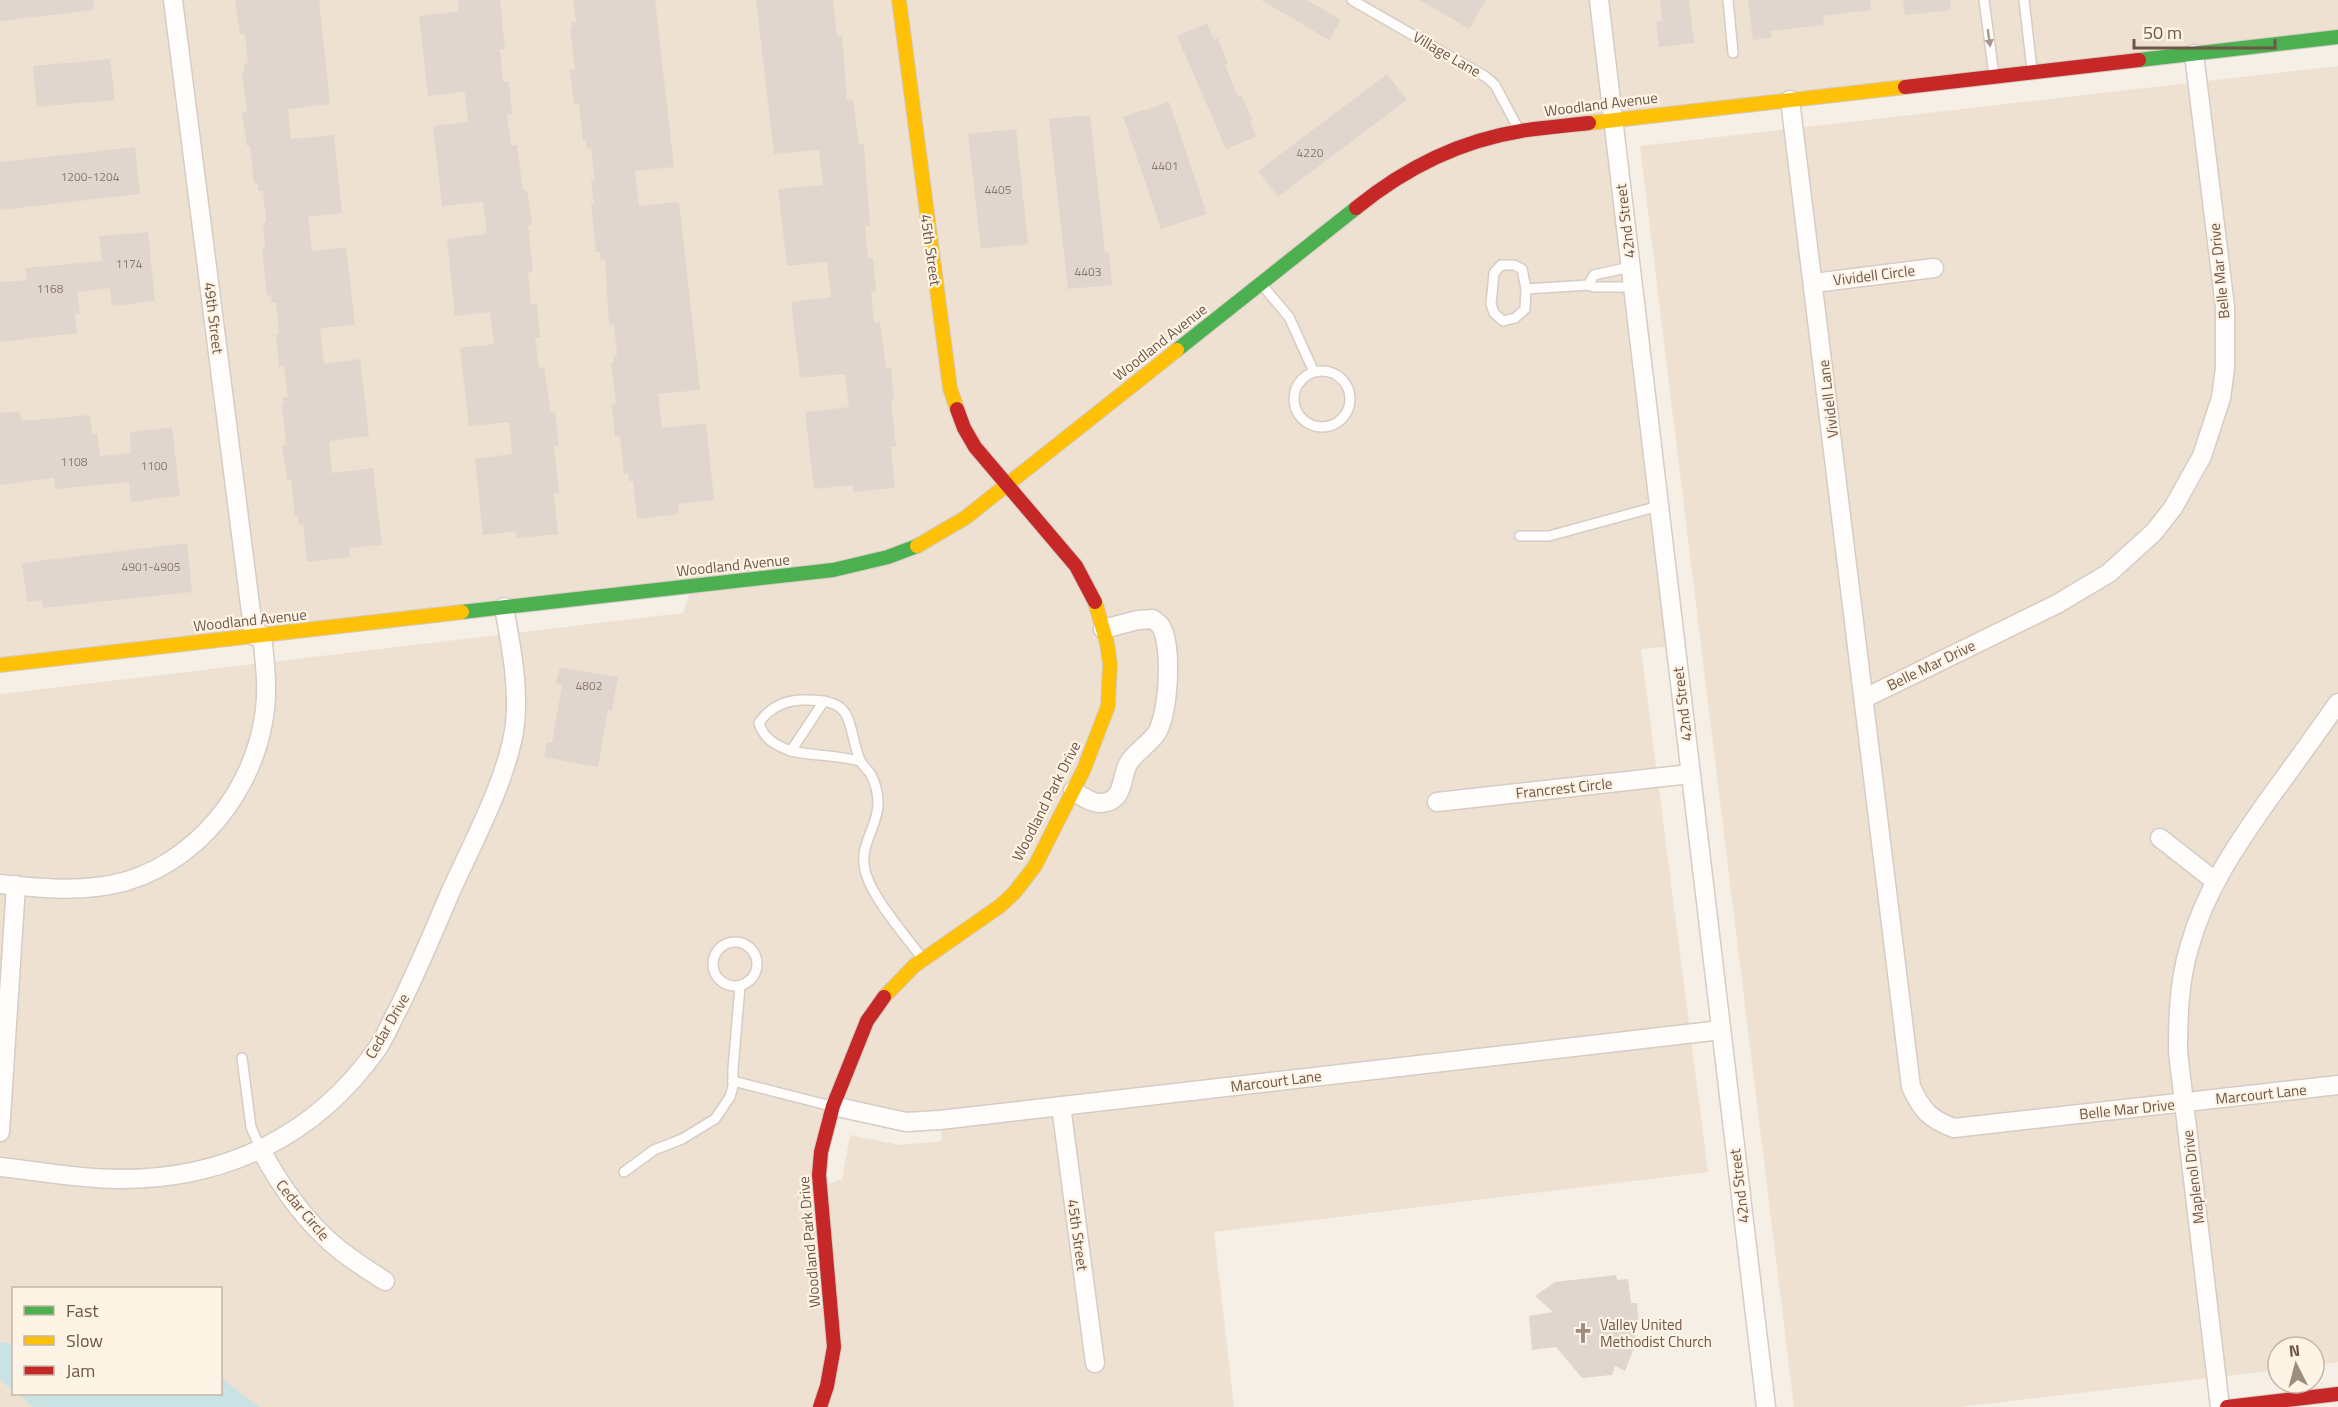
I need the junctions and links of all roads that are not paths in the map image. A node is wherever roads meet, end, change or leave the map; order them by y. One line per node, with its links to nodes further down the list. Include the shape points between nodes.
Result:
1 (173, 0): 29 (street, 49th Street)
2 (899, 0): 24 (street, 45th Street, via 950,388 975,447)
3 (1352, 0): 15 (lane, Village Lane, via 1486,77 1495,85)
4 (1599, 0): 14 (street, 42nd Street)
5 (1728, 0): 9 (lane)
6 (1984, 0): 12 (lane, one-way to 12)
7 (2024, 0): 11 (lane)
8 (2338, 37): 10 (street, Woodland Avenue)
9 (1733, 53)
10 (2194, 54): 11 (street, Woodland Avenue); 31 (street, Belle Mar Drive, via 2225,307 2221,398 2202,456 2173,508 2154,532 2109,573 2057,604)
11 (2032, 72): 12 (street, Woodland Avenue)
12 (1995, 76): 13 (street, Woodland Avenue)
13 (1790, 100): 14 (street, Woodland Avenue); 19 (street, Vividell Lane)
14 (1613, 119): 15 (street, Woodland Avenue); 16 (street, 42nd Street)
15 (1519, 131): 18 (street, Woodland Avenue, via 1486,138 1422,163 1376,192)
16 (1630, 267): 20 (lane, via 1594,275); 21 (street, 42nd Street)
17 (1934, 268): 19 (street, Vividell Circle)
18 (1260, 283): 23 (lane, via 1289,317); 24 (street, Woodland Avenue)
19 (1814, 283): 31 (street, Vividell Lane)
20 (1588, 285): 21 (lane); 22 (lane)
21 (1633, 287): 25 (street, 42nd Street)
22 (1526, 289): 22 (lane, via 1525,309 1515,318 1503,321 1494,313 1494,273 1501,265 1514,265 1522,270)
23 (1314, 372): 23 (lane, via 1306,375 1296,388 1296,411 1314,426 1332,426 1350,405 1347,386 1333,373)
24 (1007, 484): 27 (street, Woodland Avenue, via 965,518 915,547 888,557 833,570); 28 (street, Woodland Park Drive, via 1076,566)
25 (1659, 506): 26 (lane, via 1549,536); 36 (street, 42nd Street)
26 (1520, 536)
27 (504, 607): 29 (street, Woodland Avenue); 53 (street, Cedar Drive, via 516,681 515,725 502,775 407,993 378,1048 339,1095 291,1134)
28 (1103, 629): 37 (street, Woodland Park Drive, via 1110,664 1108,706); 37 (street, via 1153,619 1161,626 1168,689 1163,718 1156,734 1128,765 1119,794 1109,802 1097,804)
29 (258, 635): 30 (street, Woodland Avenue); 41 (street, 49th Street, via 266,679 264,721 253,761 234,798 208,831 176,857 139,876 98,887)
30 (0, 665)
31 (1865, 698): 49 (street, Belle Mar Drive, via 1911,1087 1921,1107 1938,1122 1954,1128)
32 (824, 701): 34 (lane); 34 (lane, via 782,704 768,710 759,723 770,741); 35 (lane, via 841,706 850,718)
33 (2338, 703): 40 (street, Maplenol Drive, via 2230,853)
34 (791, 752): 35 (lane)
35 (860, 761): 42 (lane, via 877,789 878,806 864,854 866,873 873,891)
36 (1690, 774): 38 (street, Francrest Circle); 44 (street, 42nd Street)
37 (1073, 791): 42 (street, Woodland Park Drive, via 1035,866 1014,893)
38 (1437, 802)
39 (2160, 838): 40 (street)
40 (2215, 881): 49 (street, Maplenol Drive, via 2199,915 2181,982 2178,1052)
41 (8, 885): 47 (street)
42 (923, 960): 50 (street, Woodland Park Drive, via 889,990 867,1021)
43 (740, 986): 43 (lane, via 750,981 758,965 751,949 734,942 720,948 713,967 722,982); 46 (lane)
44 (1721, 1030): 51 (street, Marcourt Lane); 60 (street, 42nd Street)
45 (242, 1058): 53 (lane, via 251,1127)
46 (733, 1080): 50 (lane); 55 (lane, via 730,1097 715,1119 654,1150)
47 (2, 1082): 52 (street)
48 (2338, 1085): 49 (street, Marcourt Lane)
49 (2184, 1103): 61 (street, Maplenol Drive)
50 (833, 1106): 51 (street, Marcourt Lane, via 906,1122); 59 (street, Woodland Park Drive, via 819,1175 834,1347)
51 (1061, 1107): 57 (street, 45th Street)
52 (0, 1132)
53 (261, 1150): 54 (street, Cedar Drive, via 206,1170 148,1179); 56 (street, Cedar Circle, via 278,1180 314,1227 336,1248)
54 (0, 1167)
55 (624, 1172)
56 (385, 1281)
57 (1095, 1363)
58 (2338, 1394): 62 (street)
59 (820, 1407)
60 (1766, 1407)
61 (2220, 1407)
62 (2227, 1407)

